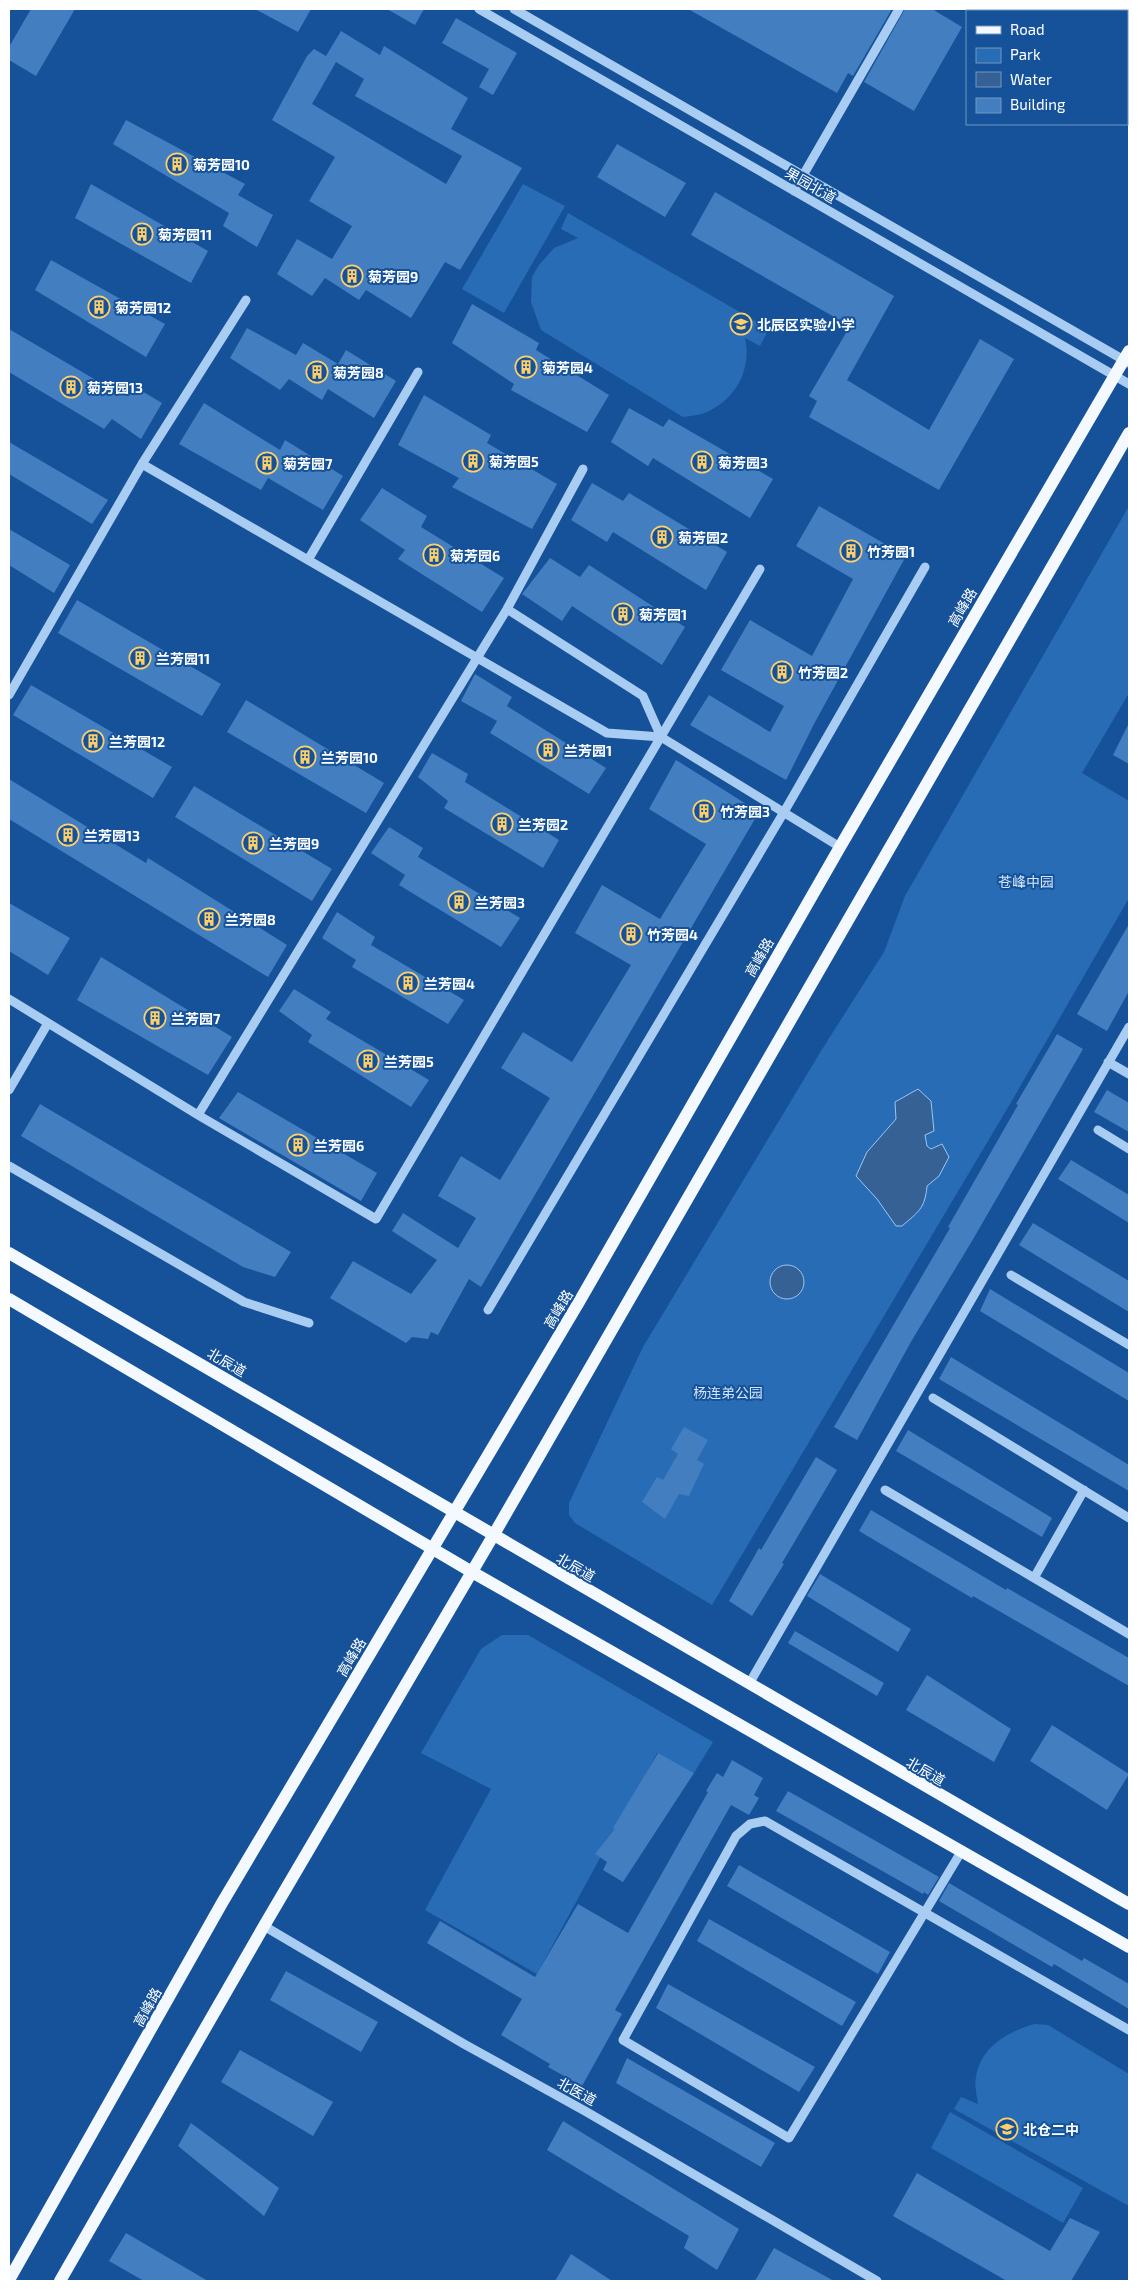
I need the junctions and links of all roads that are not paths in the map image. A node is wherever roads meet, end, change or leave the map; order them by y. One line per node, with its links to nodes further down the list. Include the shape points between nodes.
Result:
1 (479, 9): 5 (street, 果园北道)
2 (514, 9): 4 (street, 果园北道)
3 (899, 9): 4 (street)
4 (802, 175): 5 (street); 7 (street, 果园北道)
5 (794, 191): 9 (street, 果园北道)
6 (246, 300): 12 (street)
7 (1127, 358): 9 (main road, 高峰路)
8 (418, 372): 14 (street)
9 (1114, 376): 10 (street, 果园北道); 22 (main road, 高峰路)
10 (1129, 384)
11 (1129, 433): 44 (main road)
12 (142, 464): 14 (street); 19 (street)
13 (583, 469): 17 (street)
14 (308, 560): 18 (street)
15 (925, 568): 21 (street)
16 (760, 569): 20 (street)
17 (507, 609): 18 (street); 20 (street, via 643,696)
18 (477, 658): 20 (street, via 607,733); 29 (street)
19 (9, 696)
20 (661, 737): 21 (street); 29 (street, via 376,1219)
21 (784, 812): 22 (street); 36 (street)
22 (840, 847): 42 (main road, 高峰路, via 579,1302)
23 (9, 999): 24 (street)
24 (48, 1023): 28 (street); 29 (street)
25 (1129, 1027): 26 (street)
26 (1108, 1062): 27 (street); 49 (street)
27 (1129, 1074)
28 (9, 1090)
29 (198, 1115)
30 (1098, 1130): 31 (street)
31 (1129, 1149)
32 (9, 1166): 37 (street, via 244,1302)
33 (9, 1253): 42 (main road, 北辰道)
34 (1011, 1275): 38 (street)
35 (9, 1299): 45 (main road)
36 (488, 1310)
37 (309, 1322)
38 (1129, 1345)
39 (933, 1398): 41 (street)
40 (885, 1490): 47 (street)
41 (1084, 1490): 43 (street); 47 (street)
42 (454, 1512): 44 (main road, 北辰道); 45 (main road, 高峰路)
43 (1129, 1518)
44 (493, 1536): 46 (main road); 49 (main road, 北辰道)
45 (433, 1549): 46 (main road); 56 (main road, 高峰路, via 222,1903)
46 (472, 1572): 50 (main road); 53 (main road)
47 (1034, 1578): 48 (street)
48 (1129, 1634)
49 (749, 1684): 51 (main road, 北辰道)
50 (960, 1852): 52 (street); 54 (main road)
51 (1129, 1904)
52 (924, 1914): 52 (street, via 789,2138 623,2040 736,1836 750,1824 765,1821); 55 (street)
53 (264, 1926): 57 (main road); 58 (street, 北医道)
54 (1129, 1947)
55 (1129, 2030)
56 (9, 2280)
57 (60, 2281)
58 (877, 2281)

